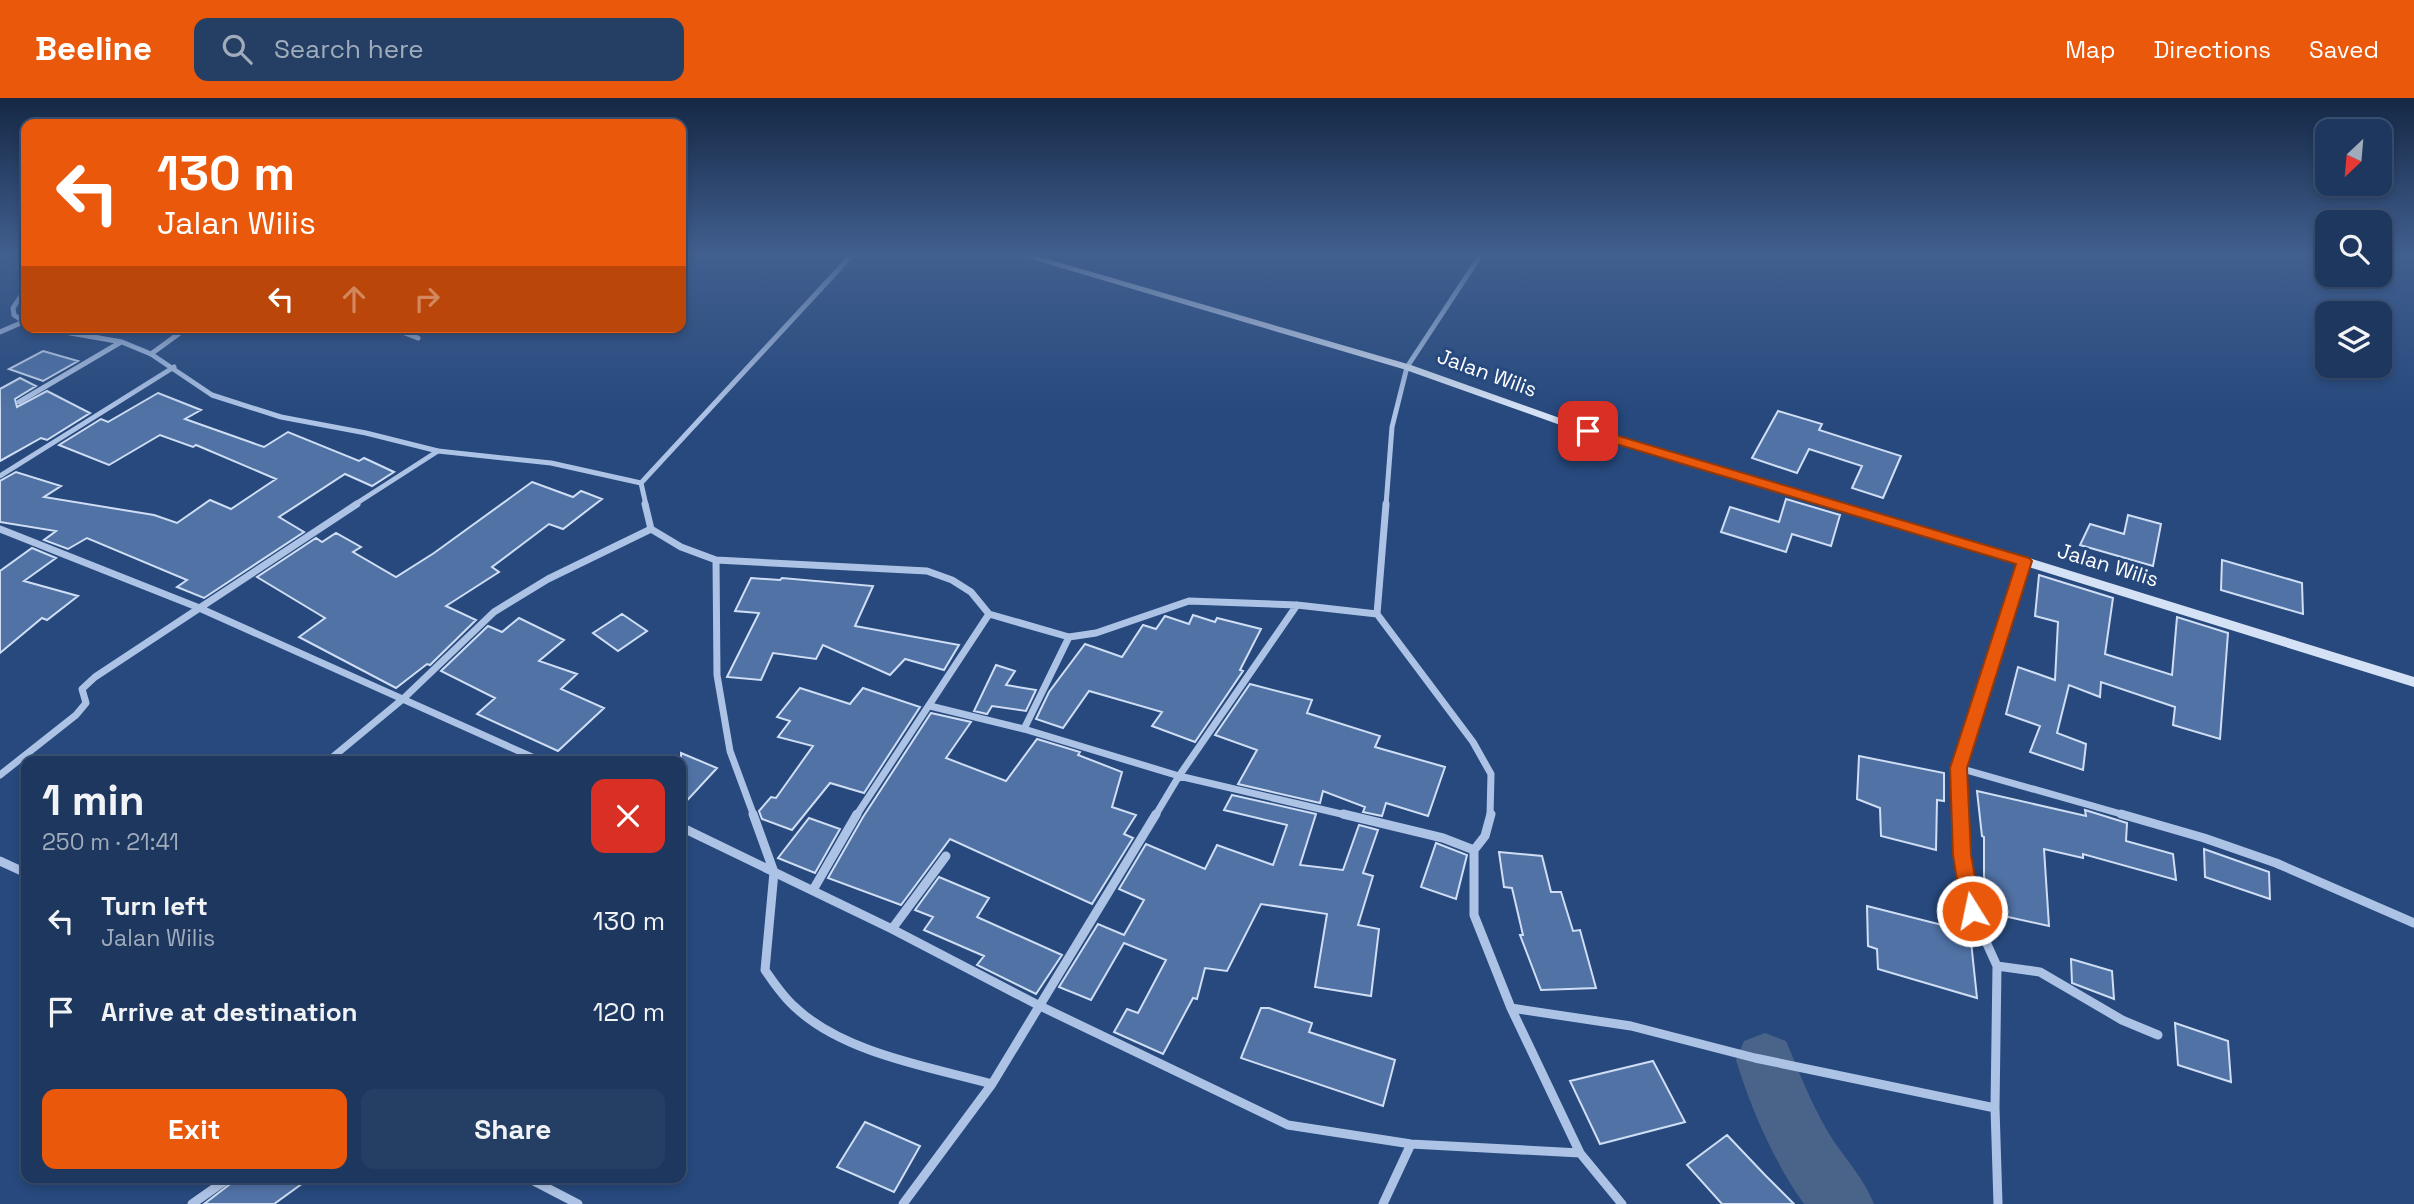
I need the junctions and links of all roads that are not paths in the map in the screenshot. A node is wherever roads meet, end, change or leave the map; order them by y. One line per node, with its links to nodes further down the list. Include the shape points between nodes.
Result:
1 (803, 308): 17 (street)
2 (1203, 308): 13 (main road, Jalan Wilis)
3 (1446, 308): 13 (street)
4 (21, 324): 5 (street)
5 (0, 332)
6 (70, 333): 10 (street)
7 (180, 333): 11 (street)
8 (405, 333): 9 (street)
9 (418, 338)
10 (122, 342): 11 (street); 14 (street)
11 (151, 354): 12 (street)
12 (174, 367): 15 (street, via 212,395 248,409); 16 (street)
13 (1407, 367): 21 (main road, Jalan Wilis, via 1567,424); 25 (street, via 1392,427)
14 (19, 402)
15 (438, 451): 17 (street, via 551,463); 23 (street)
16 (0, 476)
17 (641, 482): 19 (street)
18 (0, 529): 23 (street)
19 (651, 529): 20 (street); 28 (street, via 548,579 494,612)
20 (716, 560): 24 (street, via 926,571 971,592); 43 (street, via 717,675 730,751)
21 (2024, 561): 27 (main road, Jalan Wilis); 35 (street)
22 (1297, 605): 25 (street); 26 (street, via 1189,601 1096,634); 37 (street)
23 (197, 607): 28 (street); 31 (street, via 95,677 82,690 86,703 76,715)
24 (989, 614): 26 (street); 29 (street)
25 (1377, 614): 39 (street, via 1473,742 1491,774 1491,813 1485,836)
26 (1069, 637): 30 (street)
27 (2414, 682)
28 (404, 698): 32 (street); 33 (street)
29 (930, 706): 30 (street); 44 (street, via 871,790)
30 (1024, 729): 37 (street)
31 (24, 756)
32 (334, 756)
33 (530, 756)
34 (21, 758): 36 (street)
35 (1959, 768): 45 (street, via 2204,838 2276,863); 47 (street, via 1962,855 1972,911)
36 (0, 775)
37 (1179, 776): 39 (street, via 1443,838); 48 (street)
38 (686, 829): 43 (street)
39 (1474, 850): 49 (street, via 1475,915)
40 (946, 856): 46 (street)
41 (0, 861): 42 (street)
42 (21, 871)
43 (775, 872): 44 (street); 51 (street, via 765,970 798,1010 828,1030 880,1053)
44 (813, 890): 46 (street)
45 (2414, 923)
46 (892, 929): 48 (street)
47 (1997, 965): 50 (street, via 2040,972 2122,1020); 52 (street)
48 (1038, 1005): 51 (street); 53 (street, via 1288,1125)
49 (1511, 1008): 52 (street, via 1631,1026 1755,1058); 54 (street)
50 (2158, 1035)
51 (992, 1084): 60 (street)
52 (1995, 1108): 63 (street)
53 (1411, 1144): 54 (street); 61 (street)
54 (1580, 1153): 62 (street)
55 (222, 1183): 58 (street)
56 (536, 1183): 57 (street)
57 (563, 1201): 59 (street)
58 (192, 1204)
59 (578, 1204)
60 (903, 1204)
61 (1383, 1204)
62 (1622, 1204)
63 (1998, 1204)

